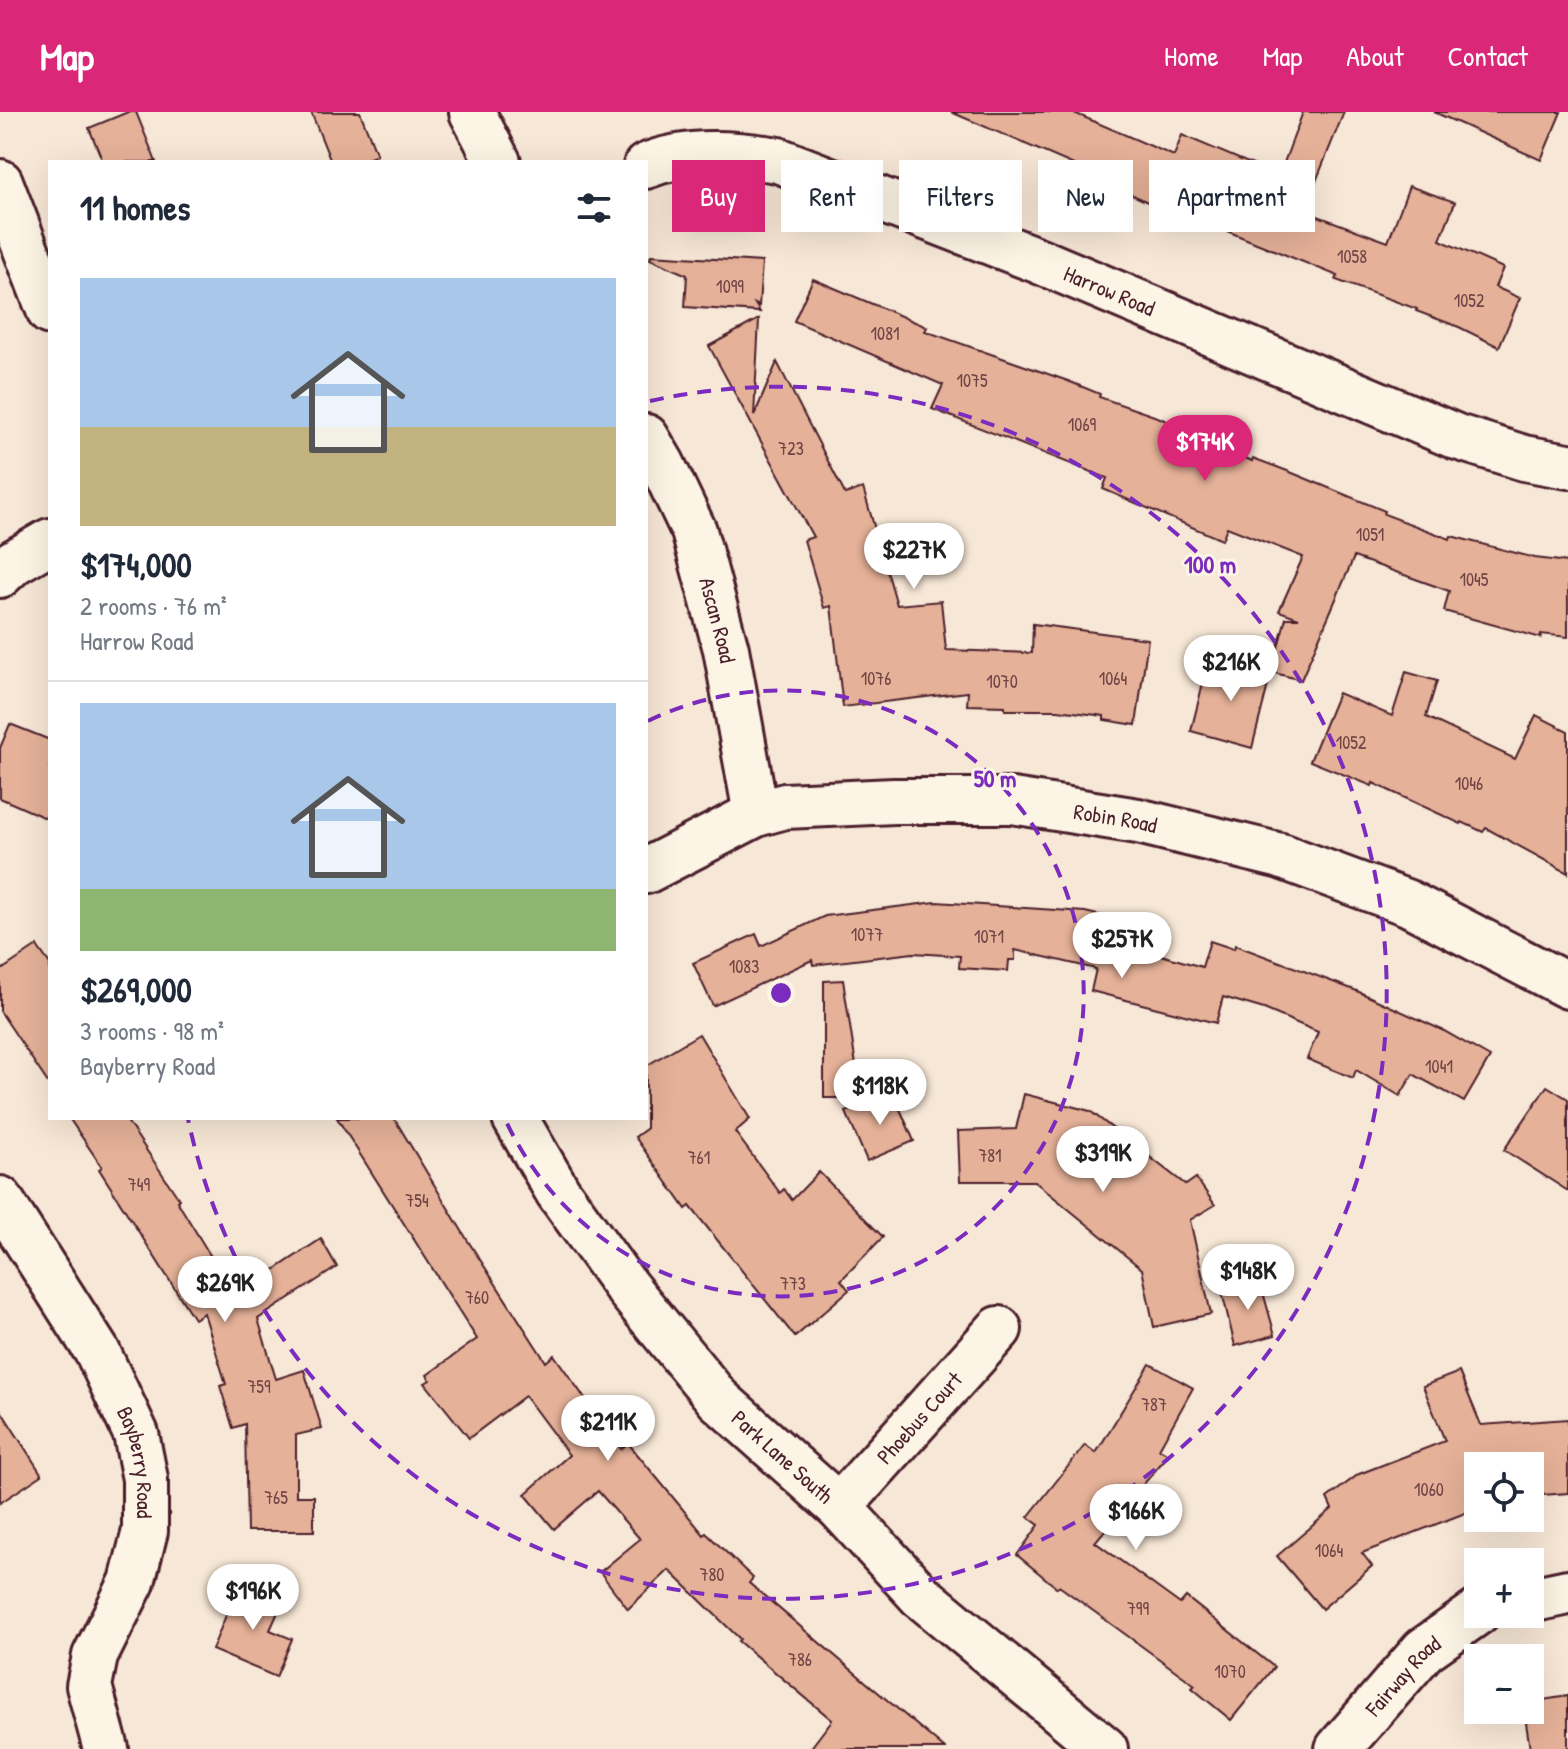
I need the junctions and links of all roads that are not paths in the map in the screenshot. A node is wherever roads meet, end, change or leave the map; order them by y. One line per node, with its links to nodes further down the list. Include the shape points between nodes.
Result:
1 (472, 112): 2 (street)
2 (497, 160)
3 (648, 165): 8 (street, Harrow Road, via 682,156 741,154 778,160 1037,260 1457,437)
4 (0, 182): 5 (street)
5 (13, 256): 6 (street)
6 (48, 309)
7 (648, 440): 11 (street, Ascan Road, via 694,531 726,649)
8 (1568, 466)
9 (48, 542): 10 (street)
10 (0, 575)
11 (756, 814): 12 (street, Robin Road); 13 (street, Robin Road, via 785,806 1012,801 1138,821 1281,856 1408,903)
12 (648, 870)
13 (1568, 986)
14 (516, 1120): 17 (street, Park Lane South, via 558,1192 627,1288 718,1399)
15 (0, 1199): 21 (street, Bayberry Road, via 98,1353 136,1434 145,1479 145,1531 132,1582 95,1656 89,1686)
16 (999, 1329): 17 (street, Phoebus Court)
17 (839, 1507): 22 (street, Park Lane South, via 921,1596)
18 (1568, 1592): 19 (street)
19 (1544, 1597)
20 (1464, 1622): 23 (street, Fairway Road, via 1424,1650)
21 (106, 1749)
22 (1105, 1749)
23 (1338, 1749)

